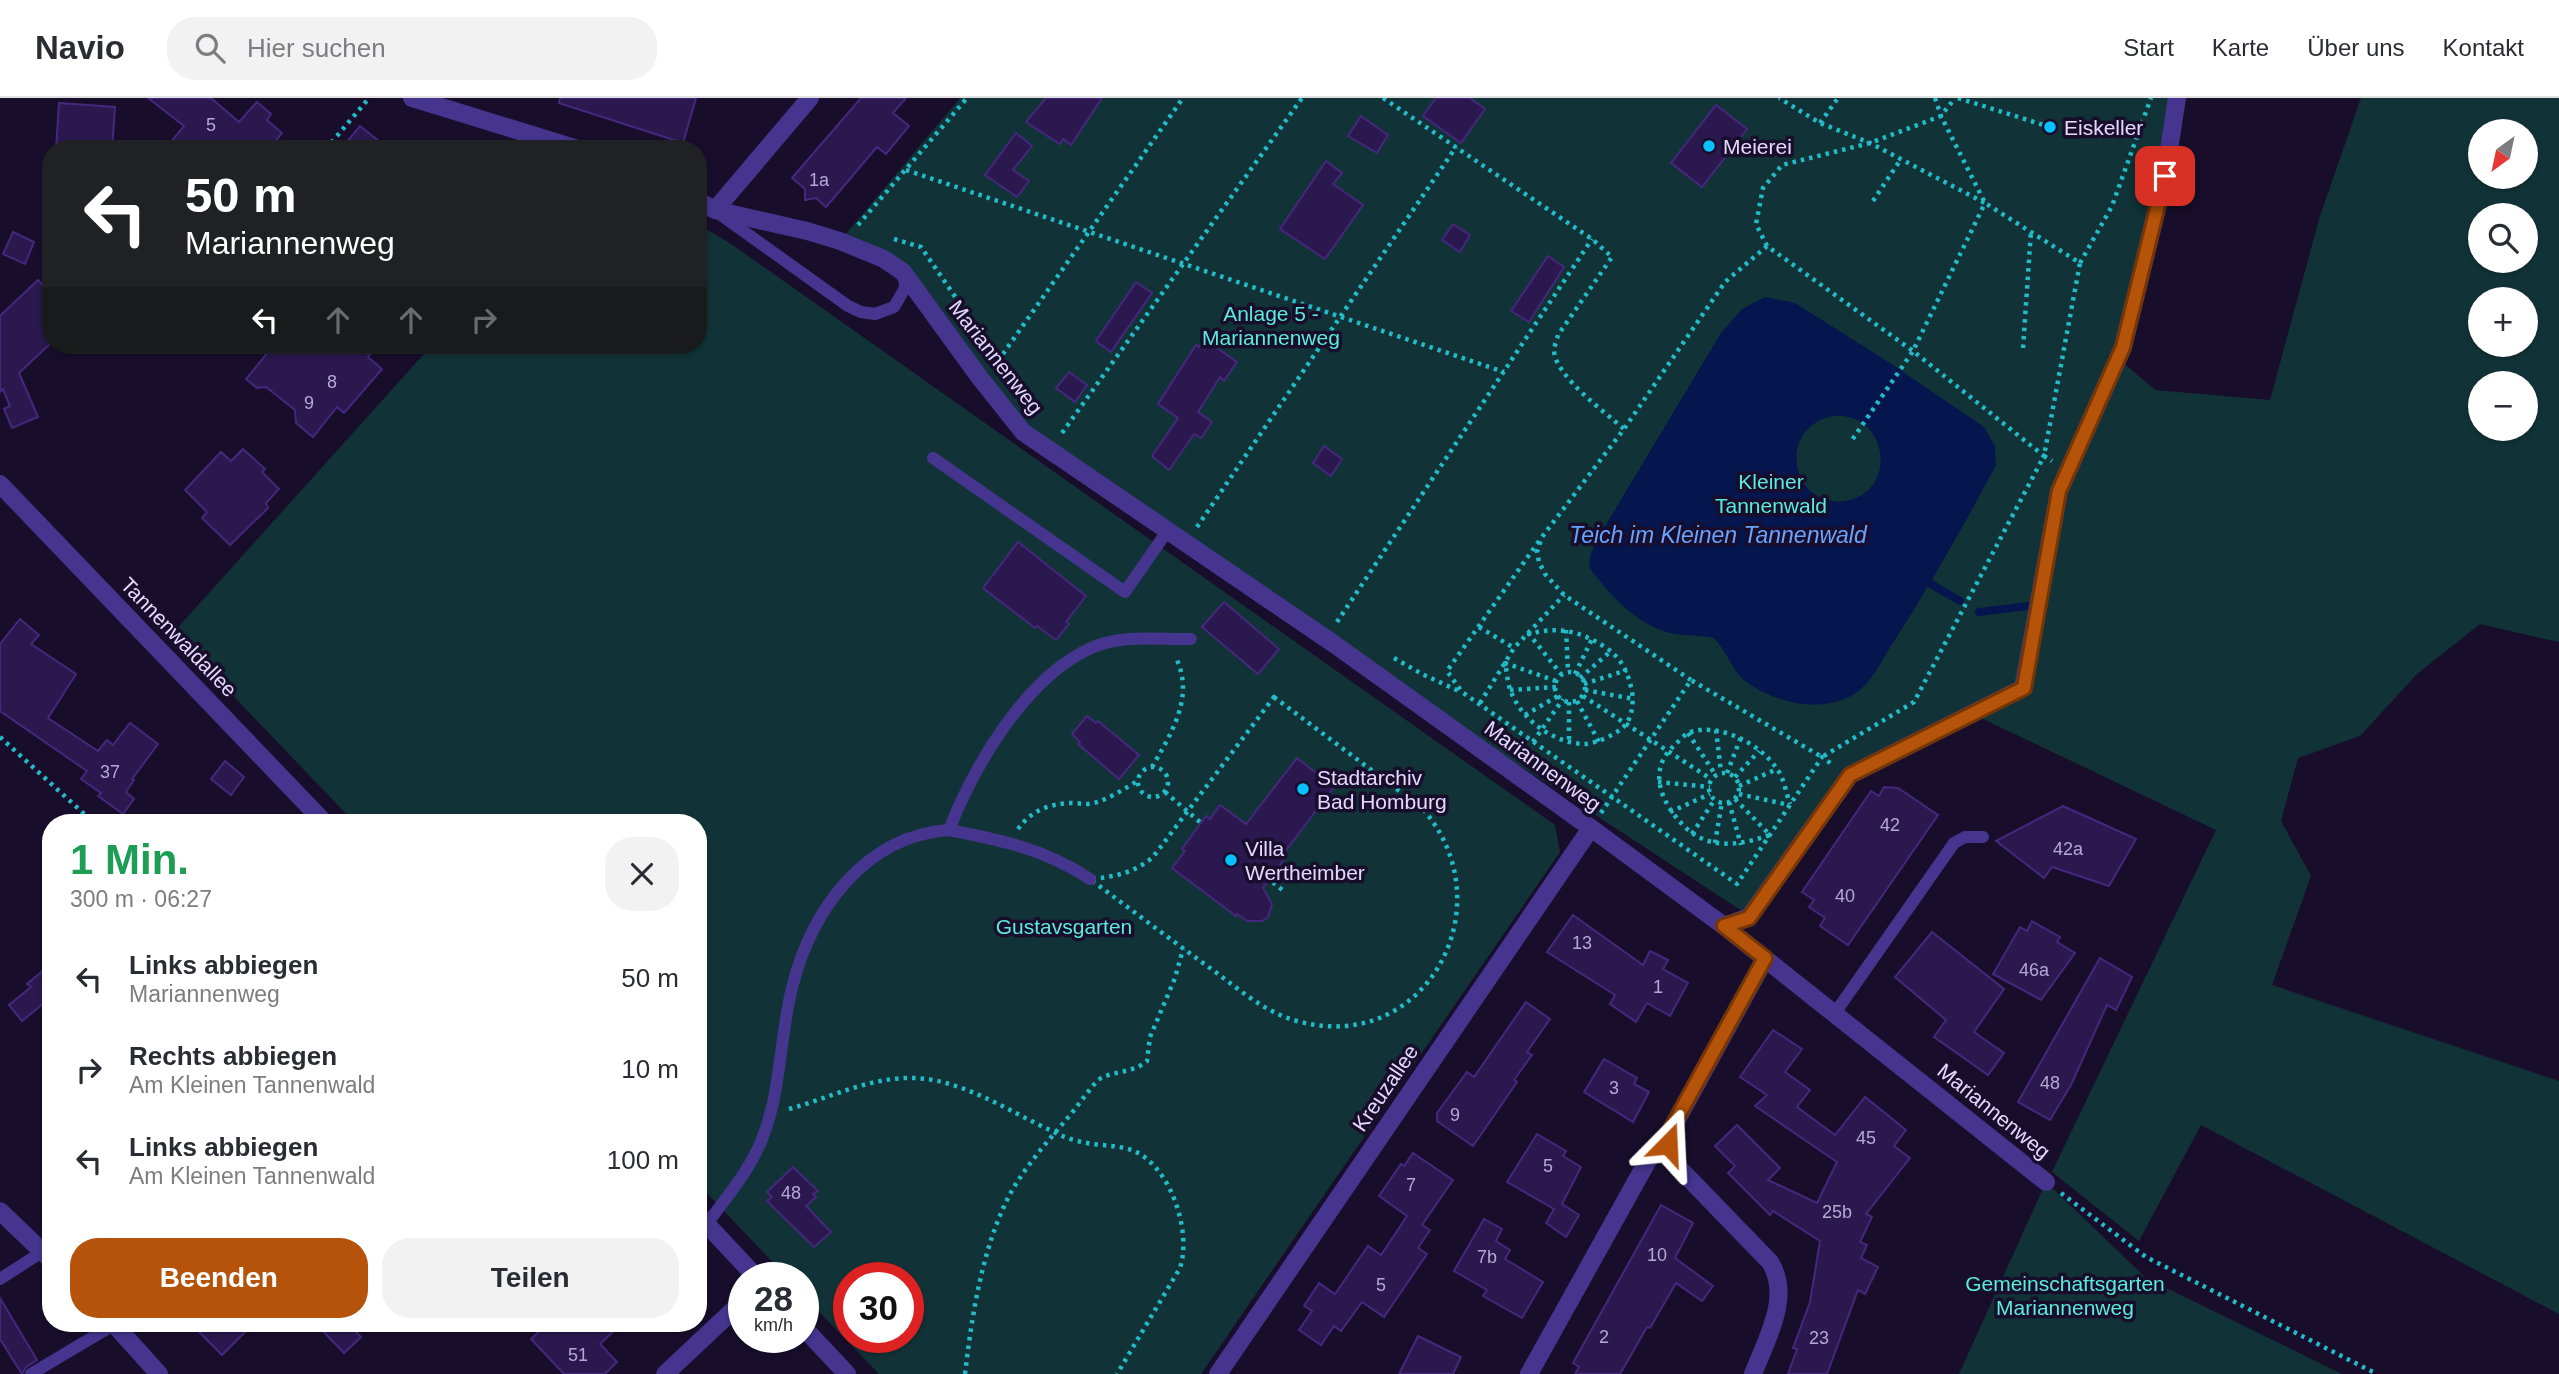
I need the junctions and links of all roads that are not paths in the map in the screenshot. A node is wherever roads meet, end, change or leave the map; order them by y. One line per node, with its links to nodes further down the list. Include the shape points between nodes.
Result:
1 (412, 98): 4 (street)
2 (810, 98): 6 (street)
3 (2177, 98): 17 (street, via 2165,176 2123,347 2059,491 2024,688 1850,775 1749,918)
4 (549, 140)
5 (707, 206): 6 (street, Mariannenweg)
6 (715, 210): 7 (street, Mariannenweg, via 840,241); 7 (lane, via 861,312 875,314 894,307 905,288)
7 (903, 272): 10 (street, Mariannenweg, via 1023,432)
8 (933, 458): 10 (lane, via 1125,592)
9 (0, 484): 12 (street, Tannenwaldallee)
10 (1168, 530): 13 (street, Mariannenweg)
11 (1191, 639): 14 (lane, via 1146,638 1091,648 1059,668 1031,694 981,763)
12 (316, 814)
13 (1591, 828): 17 (street, Mariannenweg); 37 (street, Kreuzallee)
14 (949, 830): 16 (lane, via 1010,843 1058,860); 23 (lane, via 908,838 879,852 836,891 802,953 791,989 764,1134 745,1174)
15 (1983, 837): 19 (lane, via 1965,837 1954,843)
16 (1090, 879)
17 (1724, 926): 18 (street, Mariannenweg)
18 (1765, 958): 19 (street, Mariannenweg); 20 (street)
19 (1835, 1013): 21 (street, Mariannenweg)
20 (1672, 1127): 38 (street, via 1647,1162); 39 (street, via 1668,1144 1678,1167 1775,1270 1777,1311)
21 (2046, 1182)
22 (0, 1211): 25 (street)
23 (707, 1214)
24 (707, 1224): 27 (street)
25 (42, 1252)
26 (42, 1258): 28 (lane)
27 (742, 1262)
28 (0, 1279)
29 (728, 1315): 35 (street)
30 (101, 1332): 33 (lane)
31 (121, 1332): 34 (street)
32 (819, 1344): 36 (street)
33 (31, 1374)
34 (159, 1374)
35 (665, 1374)
36 (847, 1374)
37 (1217, 1374)
38 (1529, 1374)
39 (1753, 1374)

